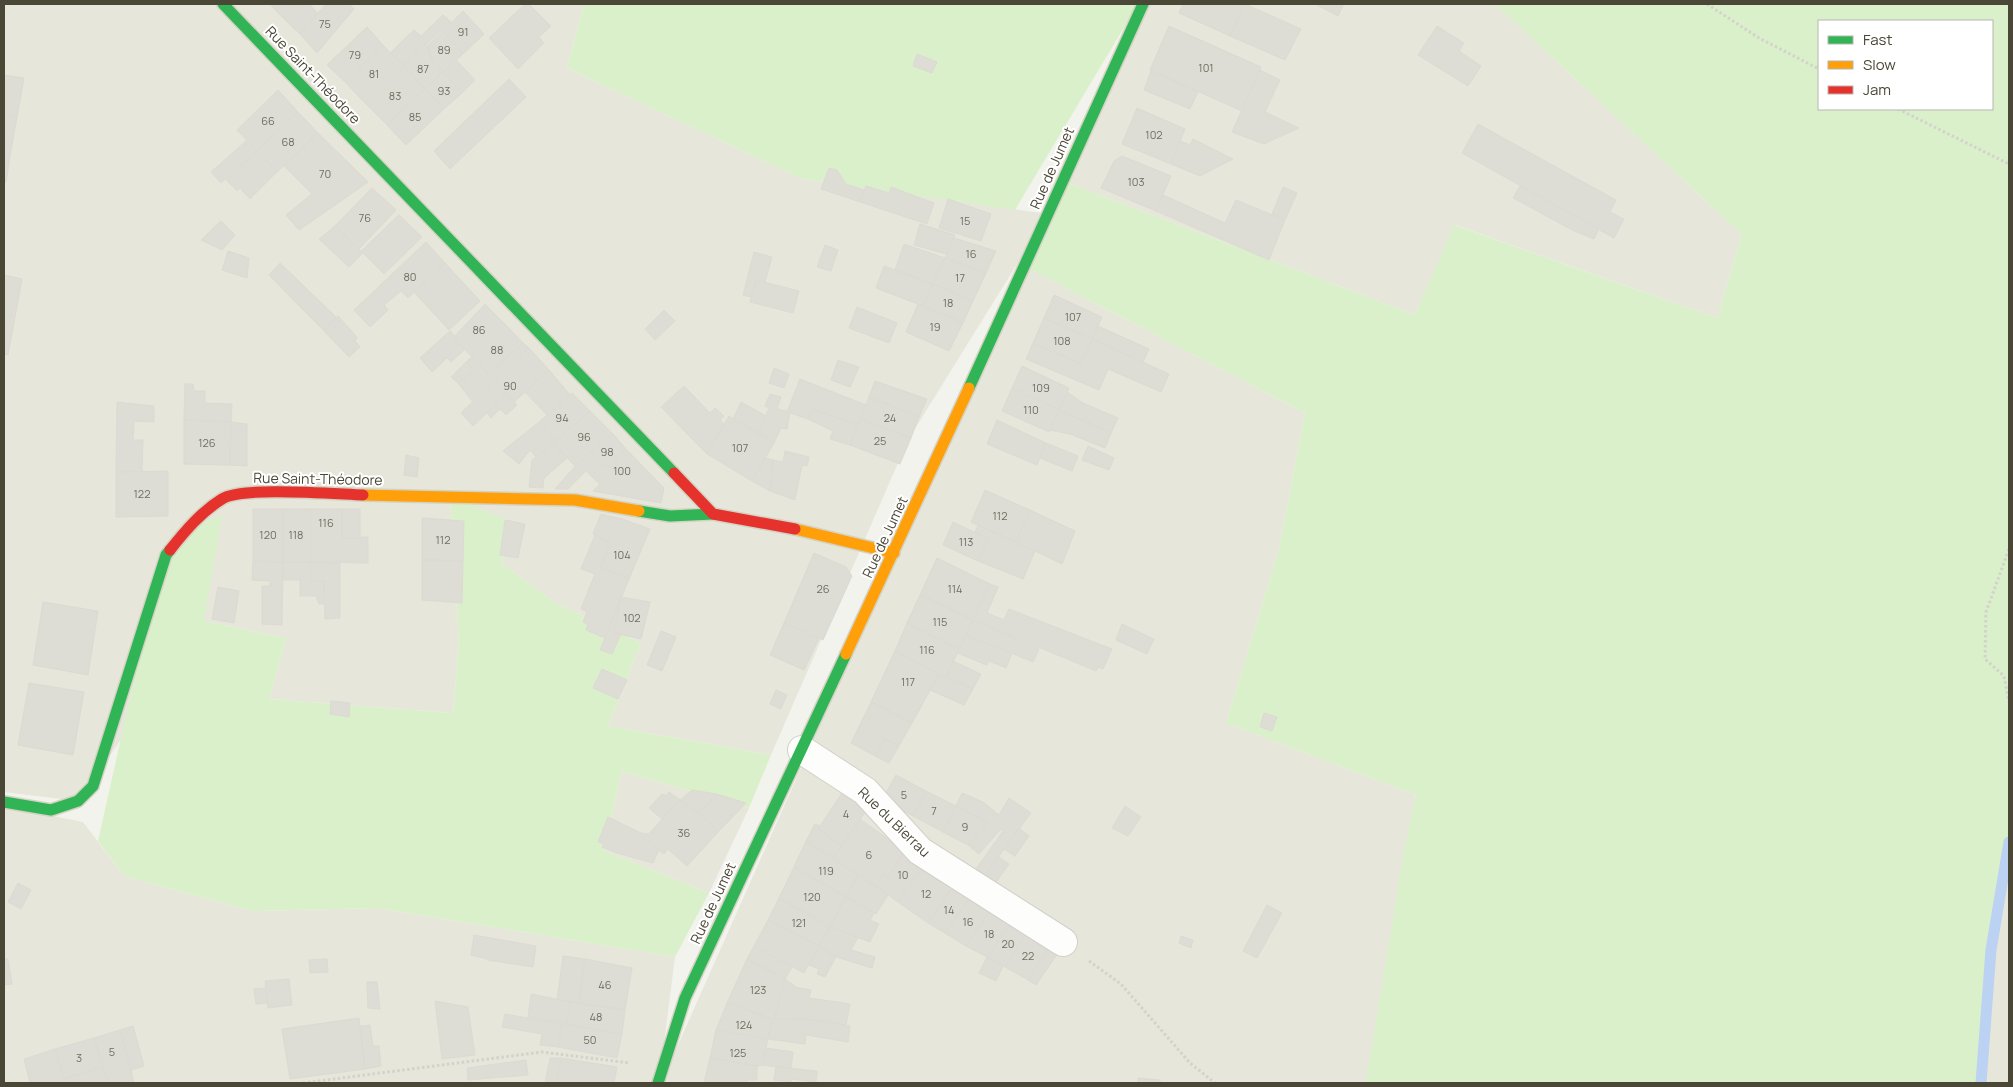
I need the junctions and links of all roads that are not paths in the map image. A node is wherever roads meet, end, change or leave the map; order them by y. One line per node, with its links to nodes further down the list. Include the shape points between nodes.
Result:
1 (223, 4): 3 (street, Rue Saint-Théodore)
2 (1143, 4): 4 (street, Rue de Jumet)
3 (713, 514): 4 (street, Rue Saint-Théodore, via 790,527); 6 (street, Rue Saint-Théodore, via 670,516 575,500 253,492 223,498 189,526 166,555 92,786 78,801 51,810)
4 (894, 553): 5 (street, Rue de Jumet)
5 (802, 750): 7 (street, Rue du Bierrau, via 864,791 920,851); 8 (street, Rue de Jumet, via 686,998)
6 (4, 802)
7 (1063, 942)
8 (658, 1083)

